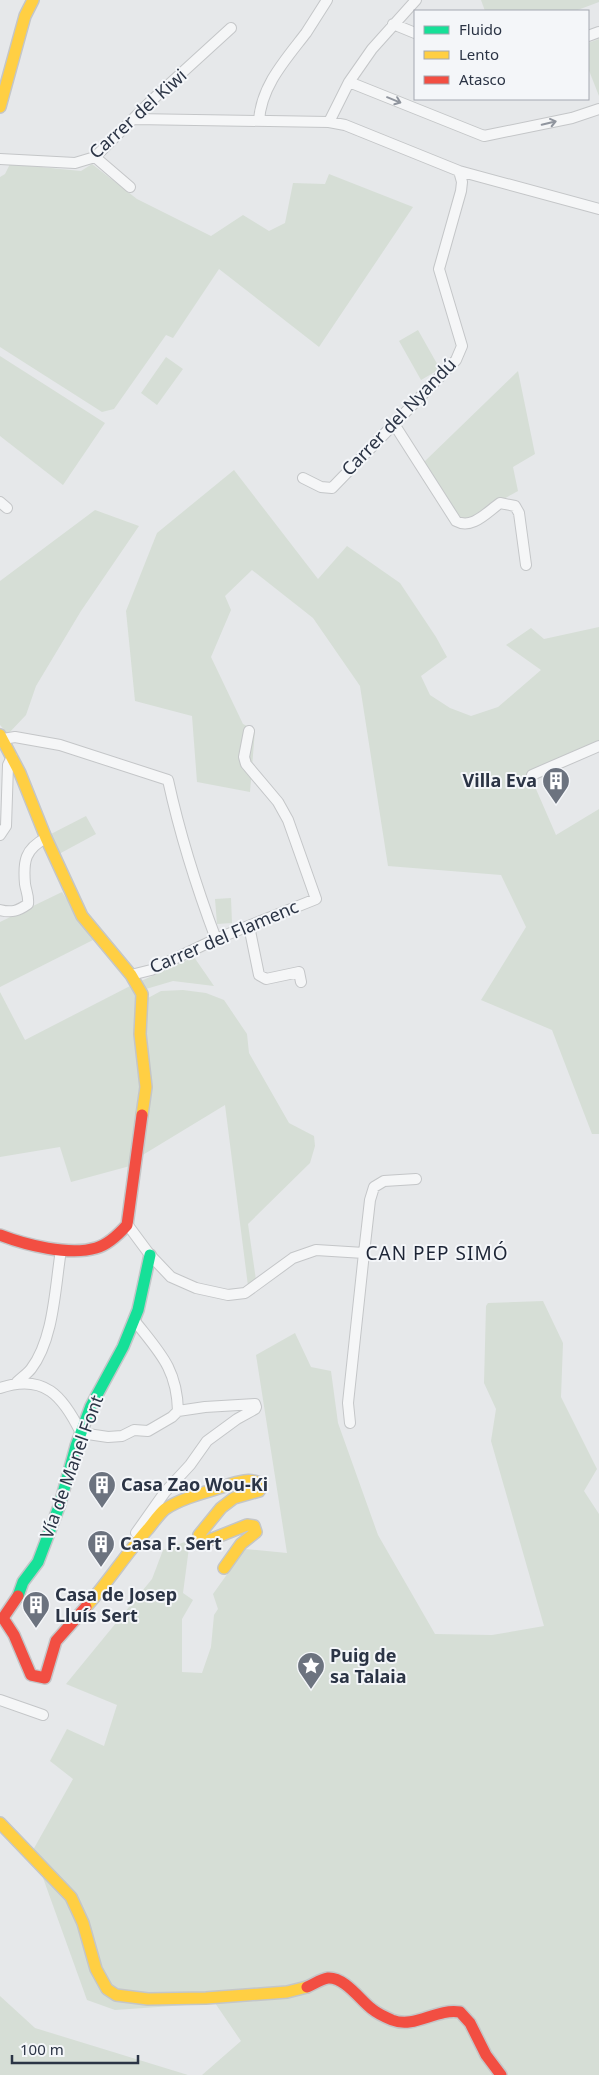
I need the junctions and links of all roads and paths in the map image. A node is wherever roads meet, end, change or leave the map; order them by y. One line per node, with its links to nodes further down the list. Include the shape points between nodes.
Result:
1 (32, 0): 8 (street)
2 (327, 0): 11 (street, via 266,90)
3 (416, 0): 4 (street)
4 (393, 24): 6 (street); 7 (street)
5 (231, 28): 10 (street, Carrer del Kiwi)
6 (414, 33)
7 (349, 82): 9 (street, one-way to 9, via 484,136 572,118); 12 (street)
8 (0, 107)
9 (599, 109)
10 (134, 119): 11 (street); 13 (street, Carrer del Kiwi)
11 (259, 121): 12 (street)
12 (329, 122): 15 (street, via 345,124)
13 (95, 157): 14 (street, Carrer del Kiwi, via 75,163); 16 (street)
14 (0, 159)
15 (459, 171): 17 (street); 18 (street, Carrer del Nyandú, via 461,191 439,269 462,346 456,360)
16 (130, 187)
17 (599, 209)
18 (394, 424): 19 (street, Carrer del Nyandú, via 332,488 321,487); 20 (street, via 456,521 470,524 500,503 515,506 519,513)
19 (303, 478)
20 (526, 565)
21 (248, 731): 29 (street, Carrer del Flamenc, via 246,764 278,802 288,820 316,899)
22 (1, 737): 24 (street); 30 (street, via 60,746 168,780 178,827)
23 (599, 746): 25 (street)
24 (12, 757): 26 (street, via 8,765 6,826); 27 (street)
25 (532, 775)
26 (0, 835)
27 (46, 838): 28 (street, via 27,854 25,886 28,904 10,913); 31 (street, via 82,916)
28 (0, 910)
29 (249, 926): 30 (street, Carrer del Flamenc); 32 (street, via 259,975 266,979 299,972)
30 (216, 938): 31 (street, Carrer del Flamenc, via 151,970)
31 (131, 975): 34 (street, via 142,994 140,1034 146,1087)
32 (301, 982)
33 (416, 1180): 37 (street, via 384,1181 374,1187)
34 (127, 1224): 36 (street, via 98,1248); 38 (street)
35 (0, 1235): 36 (street)
36 (61, 1250): 40 (street, via 48,1334 42,1351)
37 (364, 1253): 38 (street, via 316,1250 293,1258 244,1293 228,1295 196,1288 171,1277); 43 (street, via 348,1403)
38 (150, 1256): 39 (street, Vía de Manel Font)
39 (134, 1320): 42 (street, via 171,1370 178,1394); 44 (street, Vía de Manel Font)
40 (17, 1382): 41 (street); 44 (street, via 44,1386 62,1401)
41 (0, 1388)
42 (178, 1411): 44 (street, via 148,1431 134,1430 122,1436 108,1437); 45 (street, via 244,1404 256,1407 208,1440 145,1519 131,1542)
43 (350, 1423)
44 (80, 1433): 45 (street, Vía de Manel Font, via 60,1504 38,1562 4,1618 31,1675 45,1678 56,1641 104,1587)
45 (132, 1547): 46 (street, via 164,1510 181,1501 243,1481 257,1481 262,1485 259,1491 234,1498 221,1508 199,1535 200,1541 207,1541 247,1525 254,1526 256,1532 241,1544)
46 (224, 1568)
47 (0, 1700): 48 (street)
48 (42, 1715)
49 (0, 1824): 50 (street, via 66,1888 80,1913 97,1971 115,1995 145,1998 265,1994 301,1990 329,1978 341,1981 375,2012 397,2021 410,2023 445,2010 460,2012)
50 (501, 2074)

